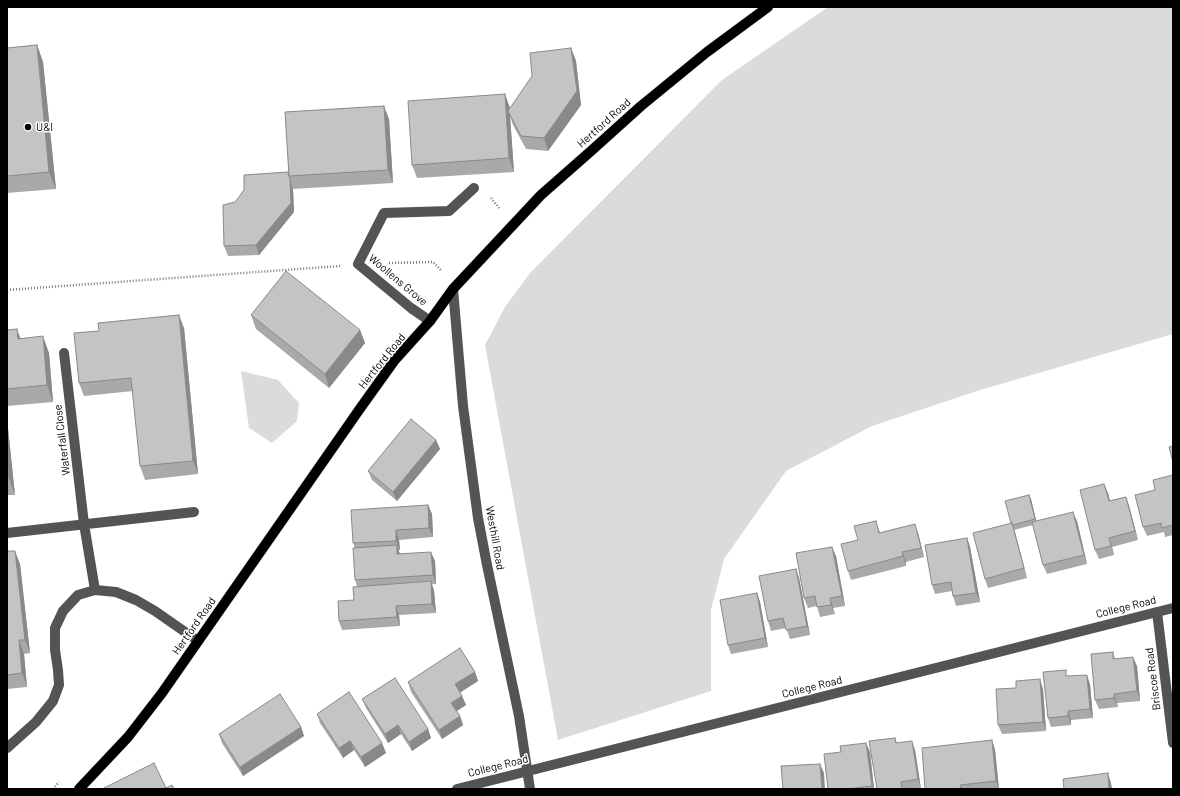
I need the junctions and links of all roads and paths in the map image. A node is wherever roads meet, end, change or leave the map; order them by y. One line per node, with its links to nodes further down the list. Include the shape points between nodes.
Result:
1 (768, 7): 4 (main road, Hertford Road, via 707,52 641,106 541,195)
2 (474, 188): 3 (street, Woollens Grove, via 449,211 384,213)
3 (358, 264): 4 (path, via 432,262 443,272); 5 (path); 6 (street, Woollens Grove)
4 (453, 289): 6 (main road, Hertford Road); 17 (street, Westhill Road, via 463,406 478,518)
5 (7, 290)
6 (430, 321): 14 (main road, Hertford Road, via 394,361)
7 (64, 353): 9 (street, Waterfall Close)
8 (194, 512): 9 (street)
9 (84, 524): 10 (street); 11 (street, Waterfall Close)
10 (7, 533)
11 (96, 590): 14 (street, via 116,592 136,600); 16 (street, via 78,595 62,611 55,628 59,685 53,701 36,722)
12 (1173, 608): 13 (street, College Road)
13 (1158, 612): 15 (street, Briscoe Road); 17 (street, College Road)
14 (198, 641): 18 (main road, Hertford Road, via 128,736)
15 (1173, 743)
16 (7, 748)
17 (528, 772): 19 (street, College Road); 20 (street, Westhill Road)
18 (79, 789)
19 (457, 789)
20 (530, 789)

